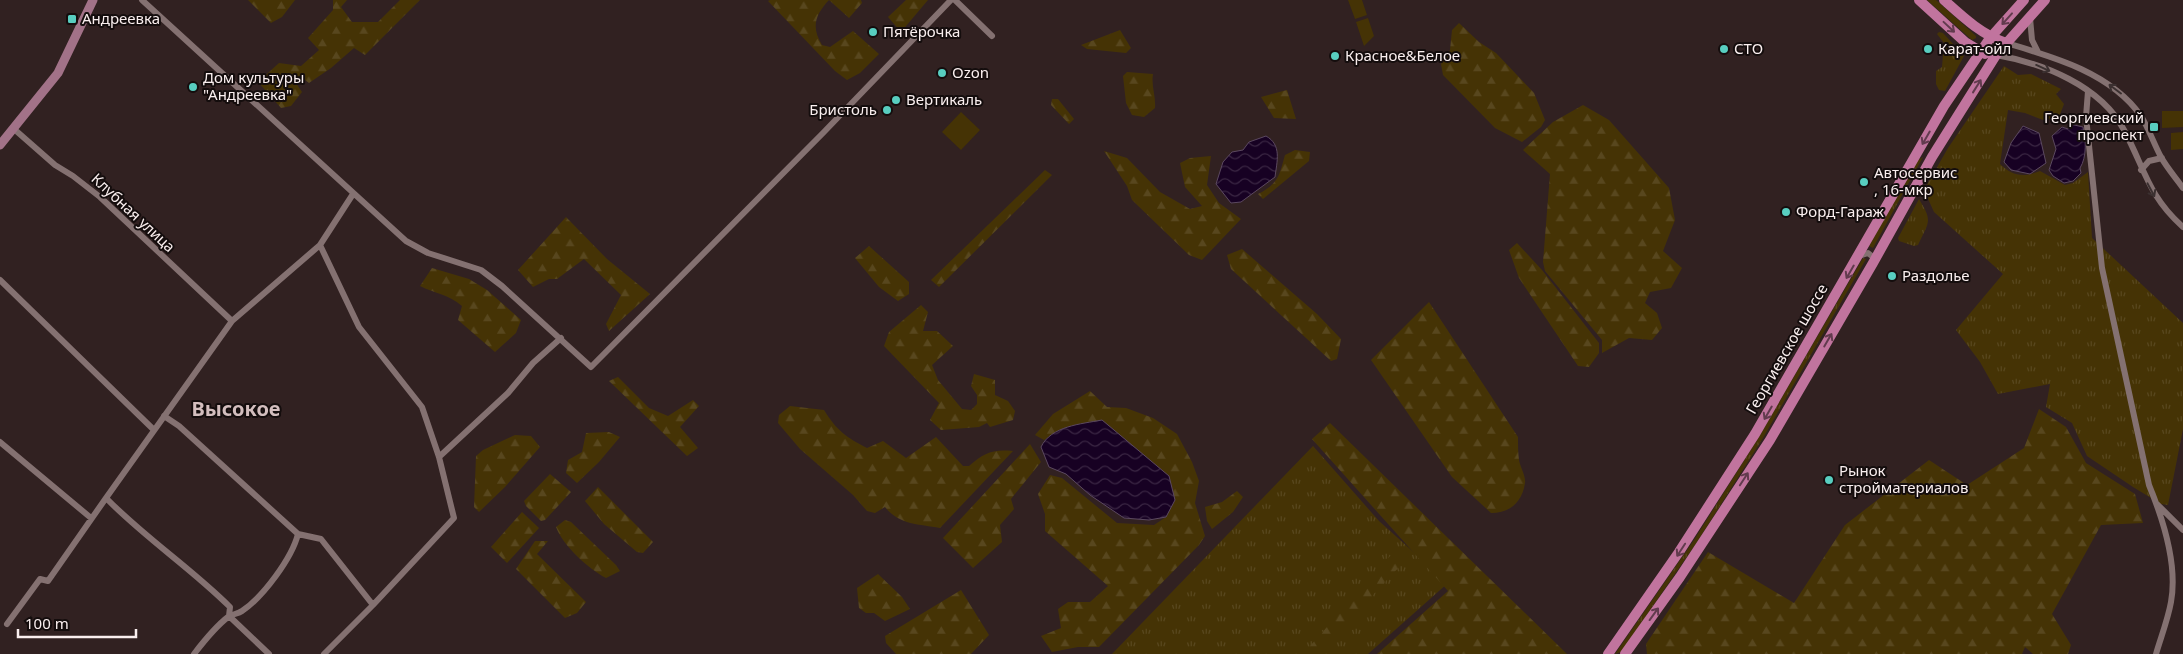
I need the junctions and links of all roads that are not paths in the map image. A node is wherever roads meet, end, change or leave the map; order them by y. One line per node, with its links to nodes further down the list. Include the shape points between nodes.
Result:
1 (93, 0): 17 (main road, via 58,73)
2 (142, 0): 22 (street)
3 (951, 0): 29 (street, via 591,367)
4 (955, 0): 10 (street)
5 (1919, 0): 13 (main road, one-way to 13)
6 (1944, 0): 11 (main road)
7 (2024, 0): 11 (main road, one-way to 11)
8 (2045, 0): 9 (main road)
9 (2030, 16): 12 (main road); 14 (street, via 2032,40)
10 (992, 36)
11 (1990, 38): 12 (main road); 13 (main road)
12 (2006, 43): 14 (street); 15 (main road)
13 (1980, 52): 15 (main road); 25 (main road, Георгиевское шоссе, one-way to 25, via 1944,106)
14 (2038, 52): 19 (street, one-way to 14, via 2141,117 2123,95 2100,79)
15 (1996, 55): 16 (street, one-way to 16, via 2021,59); 26 (main road, Георгиевское шоссе, one-way to 15, via 1932,157)
16 (2088, 91): 20 (street, via 2122,126); 35 (street, via 2086,117 2102,268 2149,485)
17 (14, 129): 18 (main road); 28 (street, Клубная улица, via 54,164 100,197)
18 (0, 145)
19 (2162, 158): 20 (street, via 2149,161); 21 (street)
20 (2141, 170): 23 (street, one-way to 23, via 2166,211)
21 (2183, 188)
22 (353, 194): 24 (street); 29 (street, via 406,242 428,253 481,270)
23 (2183, 227)
24 (320, 245): 28 (street); 33 (street, via 360,327 422,406)
25 (1859, 256): 26 (street, via 1870,254); 45 (main road, Георгиевское шоссе, one-way to 45, via 1755,434)
26 (1873, 263): 46 (main road, Георгиевское шоссе, one-way to 26, via 1770,440)
27 (0, 280): 31 (street)
28 (232, 321): 30 (street)
29 (561, 338): 33 (street)
30 (164, 416): 31 (street); 38 (street, via 180,426)
31 (154, 430): 34 (street)
32 (0, 442): 36 (street)
33 (439, 457): 39 (street, via 454,518)
34 (106, 498): 36 (street); 40 (street, via 131,524 207,584 230,607)
35 (2156, 503): 37 (street); 47 (street, via 2172,566 2171,601)
36 (91, 518): 41 (street, via 48,581 40,579)
37 (2183, 530)
38 (298, 534): 39 (street, via 321,539); 40 (street, via 269,584 241,612)
39 (373, 605): 44 (street)
40 (230, 616): 42 (street); 43 (street)
41 (7, 624)
42 (194, 654)
43 (269, 654)
44 (324, 654)
45 (1608, 654)
46 (1625, 654)
47 (2156, 654)

